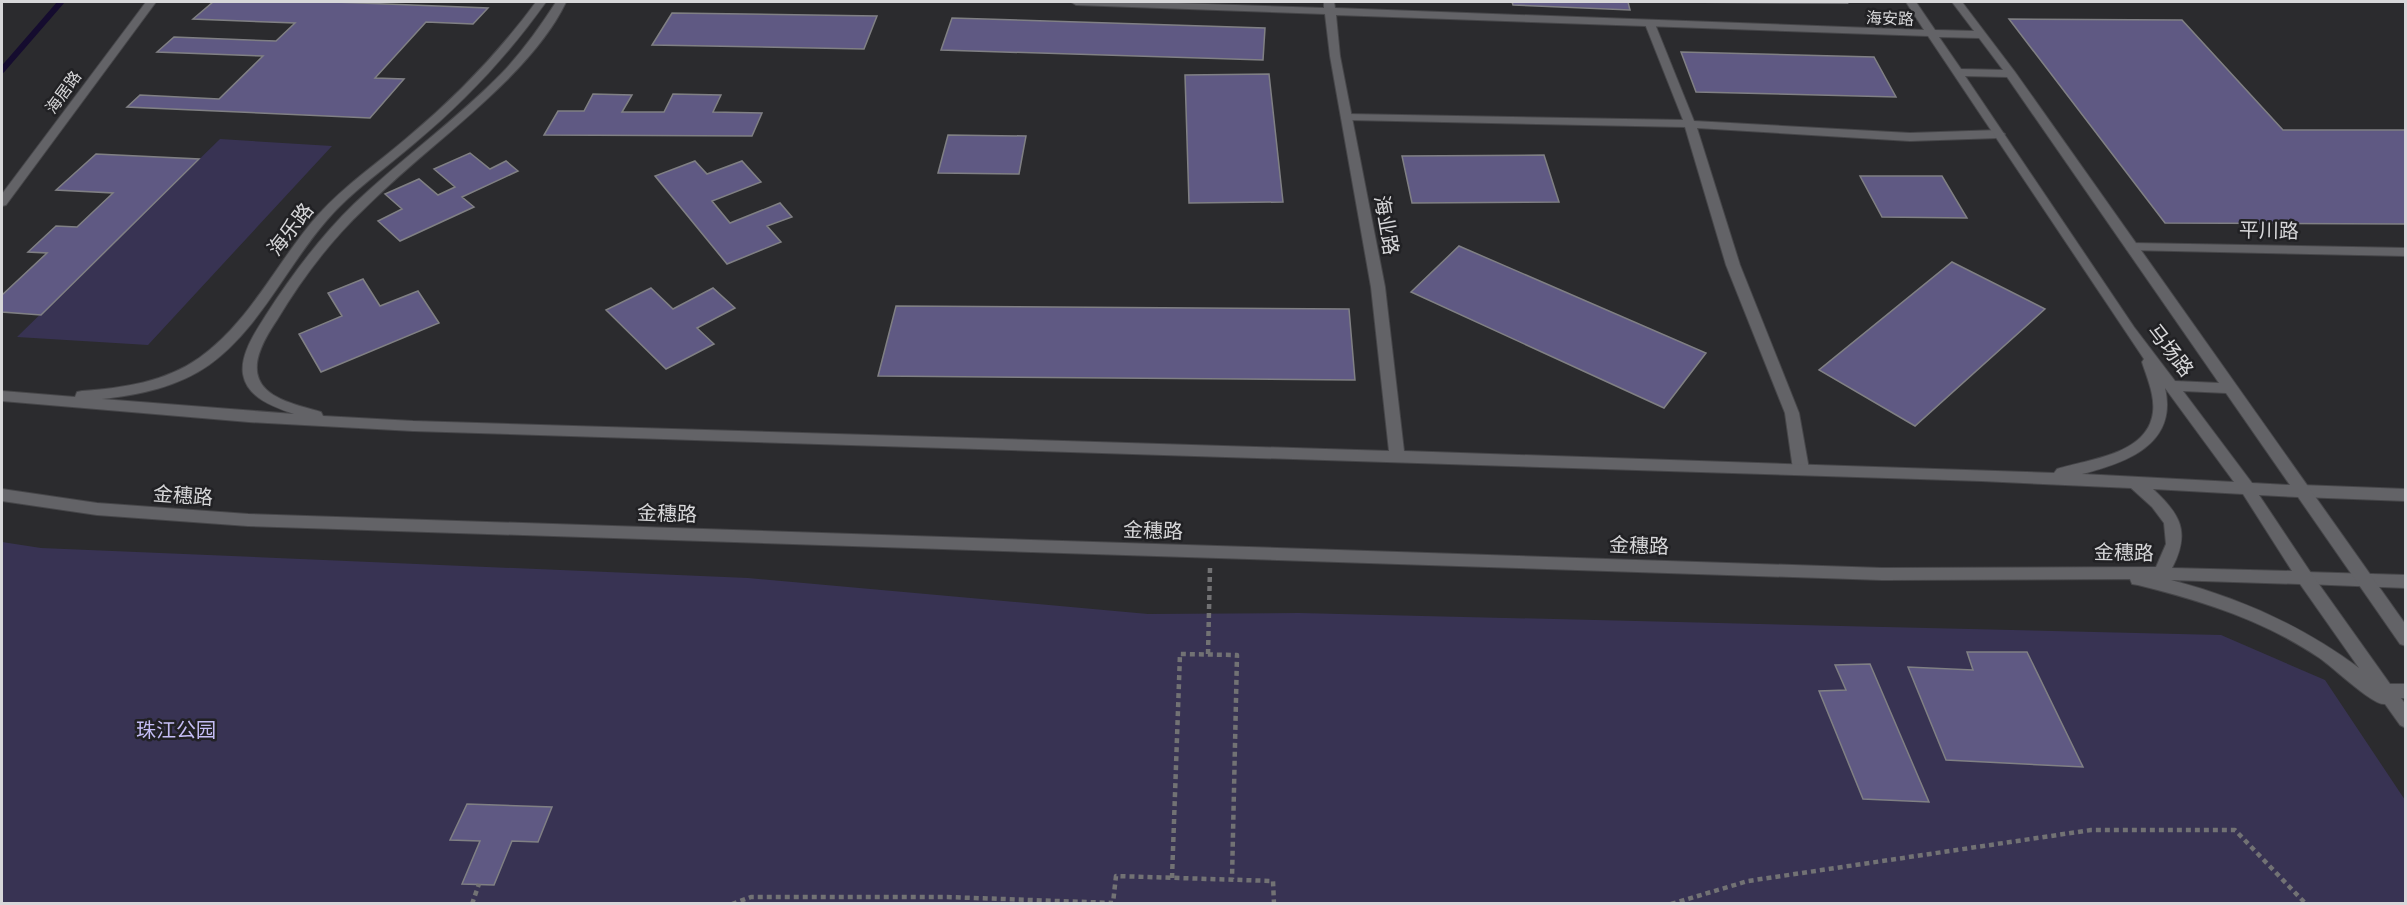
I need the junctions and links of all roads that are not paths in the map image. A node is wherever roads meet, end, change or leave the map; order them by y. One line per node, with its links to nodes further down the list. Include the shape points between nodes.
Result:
1 (151, 2): 16 (main road, 海居路)
2 (541, 2): 24 (main road, 海乐路, via 474,85 322,218 254,311 206,360 159,385)
3 (561, 2): 25 (main road, 海乐路, via 505,76 340,228 301,275 263,332 250,374 255,386 267,396)
4 (1076, 2): 7 (main road, 海安路)
5 (1911, 2): 9 (main road, 马场路)
6 (1957, 2): 10 (main road, 马场路)
7 (1329, 6): 8 (main road, 海安路); 13 (main road, 海业路)
8 (1650, 24): 9 (main road, 海安路); 14 (main road)
9 (1934, 34): 10 (main road, 海安路); 11 (main road, 马场路)
10 (1983, 36): 12 (main road, 马场路)
11 (1959, 72): 12 (main road); 15 (main road, 马场路)
12 (2011, 74): 17 (main road, 马场路)
13 (1348, 117): 14 (main road); 26 (main road, 海业路, via 1377,286)
14 (1690, 124): 15 (main road, via 1910,137); 27 (main road, via 1733,265 1792,413)
15 (1999, 134): 19 (main road, 马场路)
16 (2, 202)
17 (2132, 247): 18 (main road, 平川路); 21 (main road, 马场路)
18 (2406, 252)
19 (2145, 351): 20 (main road, 马场路); 28 (main road, via 2160,402 2147,437 2124,457)
20 (2172, 386): 21 (main road); 30 (main road, 马场路)
21 (2230, 388): 31 (main road, 马场路)
22 (2, 394): 24 (main road)
23 (2, 400): 24 (main road)
24 (31, 400): 25 (main road)
25 (333, 422): 26 (main road)
26 (1397, 456): 27 (main road)
27 (1801, 470): 28 (main road)
28 (2037, 478): 29 (main road)
29 (2134, 482): 30 (main road); 35 (main road, via 2161,506 2177,534 2176,546)
30 (2247, 488): 31 (main road); 36 (main road, 马场路)
31 (2301, 490): 33 (main road); 37 (main road, 马场路)
32 (2, 495): 34 (main road, 金穗路, via 97,509 248,520 1882,574)
33 (2406, 495)
34 (2103, 572): 35 (main road, 金穗路); 42 (main road, via 2195,592 2271,620 2340,661)
35 (2162, 573): 36 (main road, 金穗路)
36 (2305, 578): 37 (main road, 金穗路); 40 (main road, 马场路)
37 (2363, 580): 38 (main road, 金穗路); 39 (main road, 马场路)
38 (2406, 582)
39 (2406, 639)
40 (2385, 691): 41 (main road); 42 (main road, 马场路)
41 (2406, 691)
42 (2406, 720)

